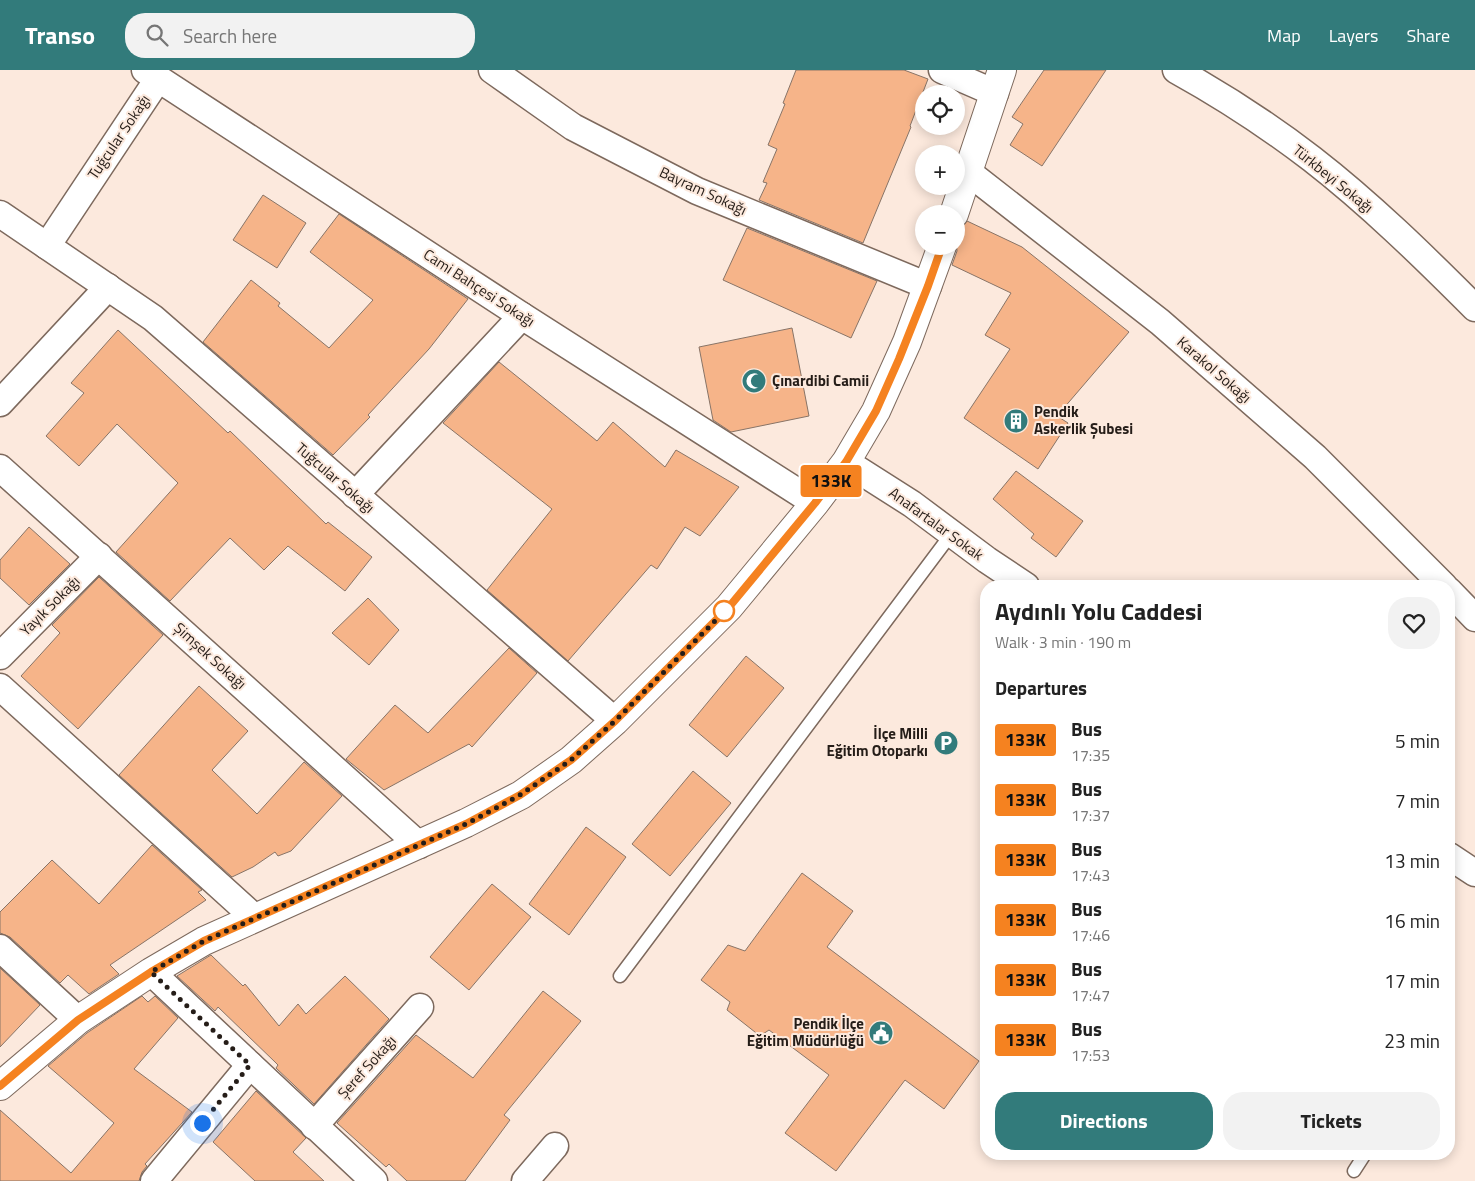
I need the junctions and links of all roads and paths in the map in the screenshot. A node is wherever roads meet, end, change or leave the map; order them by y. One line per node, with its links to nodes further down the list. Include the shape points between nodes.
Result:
1 (492, 70): 11 (street, Bayram Sokağı, via 572,127 697,191)
2 (942, 70): 5 (street)
3 (1176, 70): 13 (street, Türkbeyi Sokağı, via 1312,159 1414,247)
4 (152, 74): 9 (street, Tuğcular Sokağı); 14 (street, Cami Bahçesi Sokağı)
5 (998, 82): 6 (main road)
6 (968, 172): 7 (main road); 23 (street, Karakol Sokağı, via 1160,322 1308,451)
7 (957, 205)
8 (0, 214): 9 (street, Tuğcular Sokağı)
9 (47, 246): 12 (street, Tuğcular Sokağı)
10 (939, 255): 11 (main road)
11 (928, 286): 16 (main road, via 876,411)
12 (108, 287): 15 (street); 18 (street, Tuğcular Sokağı, via 153,318)
13 (1475, 308)
14 (522, 316): 18 (street); 19 (street, Cami Bahçesi Sokağı)
15 (0, 403)
16 (846, 462): 19 (main road); 20 (street, Anafartalar Sokak)
17 (0, 468): 21 (street, Şimşek Sokağı)
18 (355, 496): 28 (street, Tuğcular Sokağı)
19 (815, 503): 28 (main road, via 729,607)
20 (952, 534): 22 (street, Anafartalar Sokak); 35 (lane)
21 (99, 556): 26 (street, Yayık Sokağı); 29 (street, Şimşek Sokağı)
22 (1017, 580)
23 (1438, 580)
24 (1455, 597): 25 (street)
25 (1475, 618)
26 (0, 656)
27 (0, 687): 32 (street)
28 (615, 721): 29 (main road, via 571,760 520,795 466,824)
29 (419, 844): 32 (main road)
30 (1455, 860): 31 (street)
31 (1475, 873)
32 (255, 918): 34 (main road, via 204,941)
33 (0, 948): 37 (street)
34 (151, 972): 37 (main road); 38 (street)
35 (620, 976)
36 (420, 1007): 40 (street, Şeref Sokağı)
37 (78, 1020): 39 (main road)
38 (250, 1065): 40 (street); 44 (street)
39 (0, 1086)
40 (314, 1126): 45 (street)
41 (555, 1146): 46 (street)
42 (1361, 1160): 43 (lane)
43 (1354, 1171)
44 (154, 1181)
45 (374, 1181)
46 (525, 1181)

